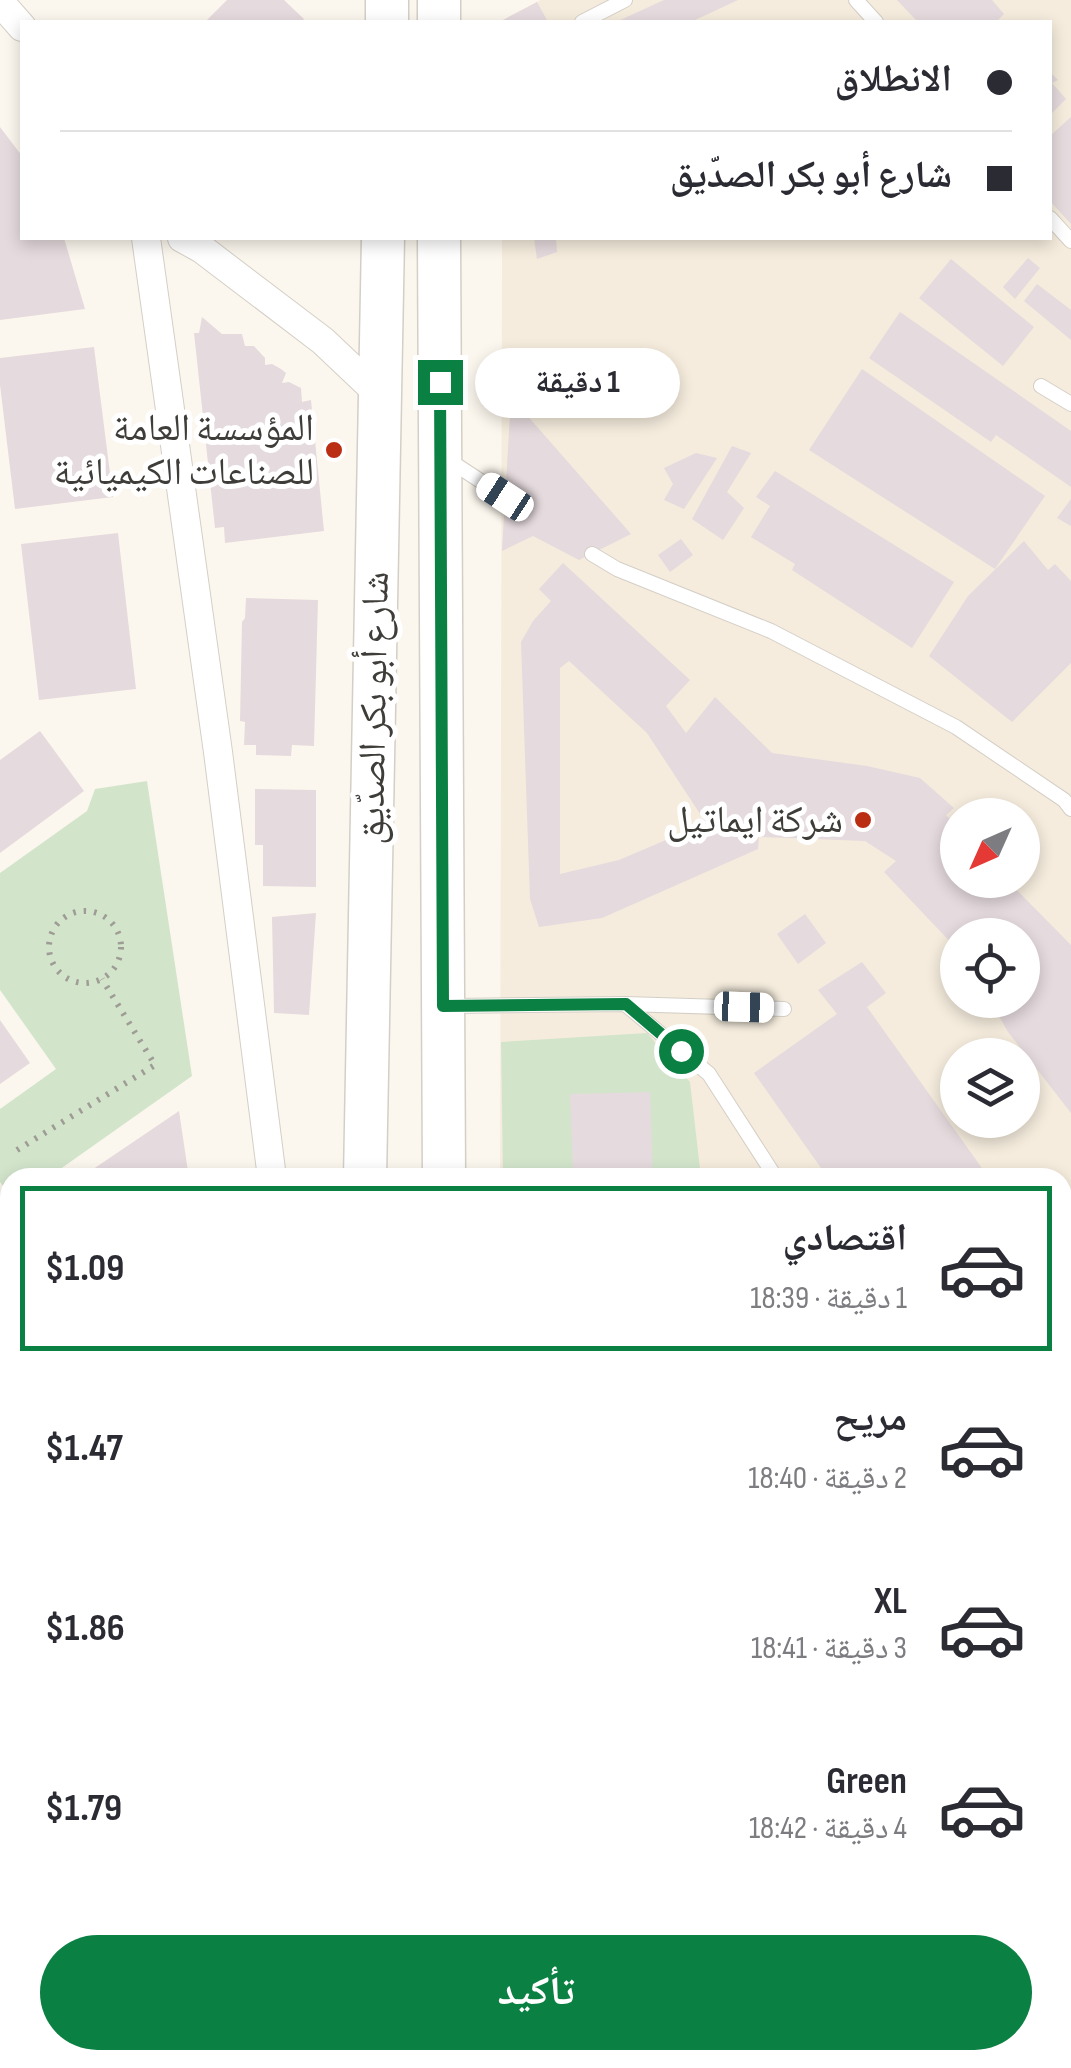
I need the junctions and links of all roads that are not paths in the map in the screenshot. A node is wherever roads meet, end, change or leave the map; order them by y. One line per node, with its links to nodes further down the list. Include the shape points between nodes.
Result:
1 (625, 0): 4 (lane)
2 (856, 0): 5 (lane)
3 (0, 2): 6 (street)
4 (586, 20)
5 (874, 20)
6 (20, 24)
7 (1052, 220): 12 (lane)
8 (146, 240): 23 (street)
9 (185, 240): 14 (street, via 322,341)
10 (383, 240): 14 (main road, شارع أبو بكر الصدّيق)
11 (439, 240): 16 (main road, شارع أبو بكر الصدّيق)
12 (1071, 241)
13 (1041, 386): 15 (lane)
14 (380, 395): 24 (main road, شارع أبو بكر الصدّيق)
15 (1071, 404)
16 (440, 455): 17 (lane); 21 (main road, شارع أبو بكر الصدّيق)
17 (505, 497)
18 (592, 554): 19 (lane, via 771,630 956,727)
19 (1071, 809)
20 (626, 1004): 21 (lane); 22 (lane); 26 (lane, via 709,1074)
21 (443, 1006): 25 (main road, شارع أبو بكر الصدّيق)
22 (784, 1008)
23 (271, 1168)
24 (365, 1168)
25 (444, 1168)
26 (770, 1168)

